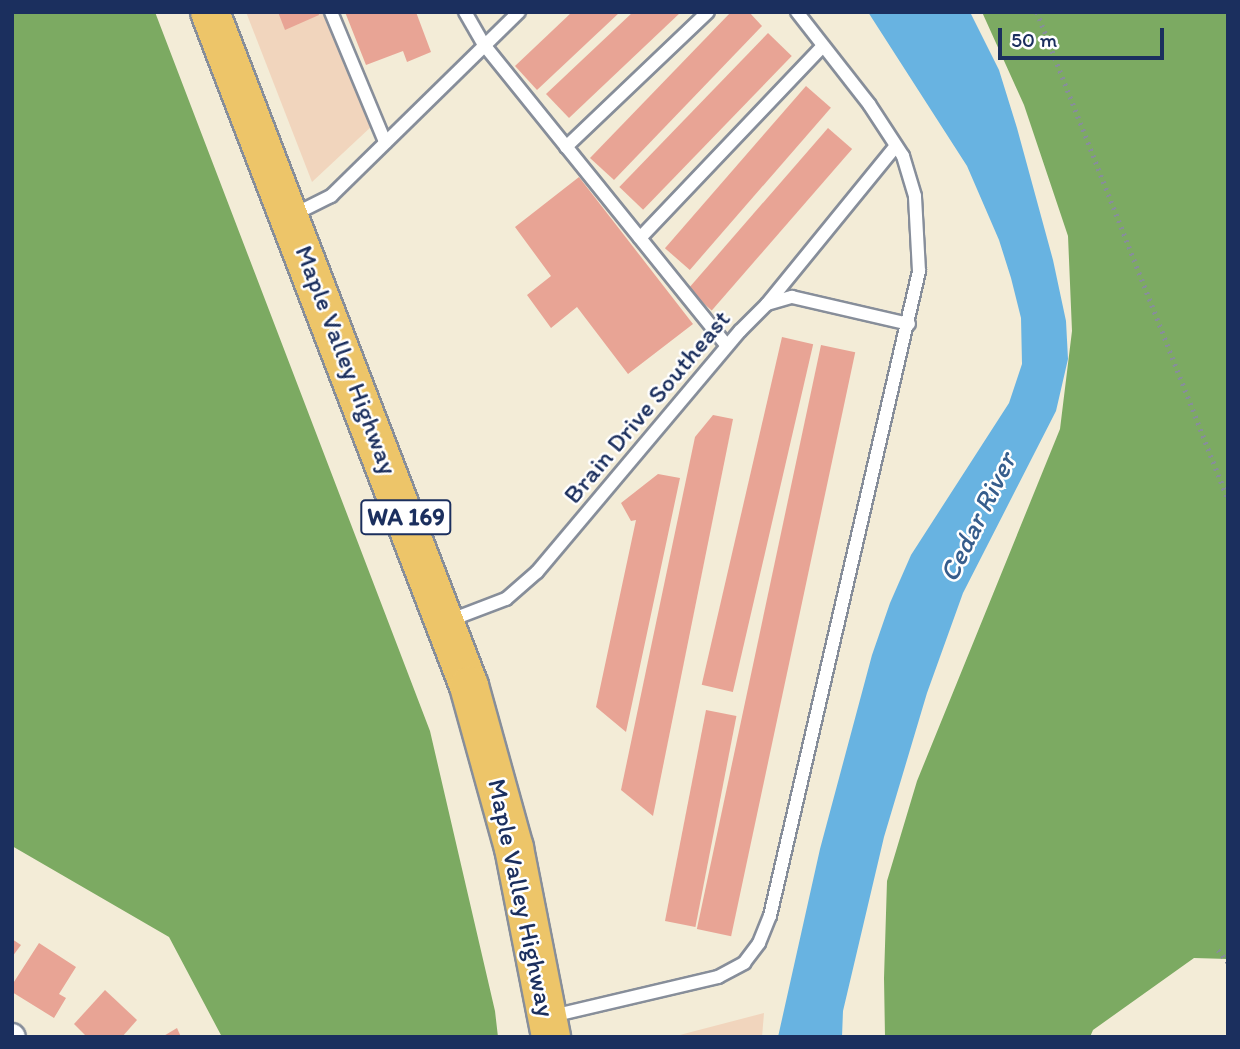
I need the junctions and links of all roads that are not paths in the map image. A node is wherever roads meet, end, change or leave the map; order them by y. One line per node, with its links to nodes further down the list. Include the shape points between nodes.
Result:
1 (210, 12): 12 (main road, Maple Valley Highway / WA 169)
2 (331, 12): 9 (lane)
3 (465, 12): 7 (lane)
4 (519, 12): 7 (lane)
5 (708, 12): 11 (lane)
6 (797, 12): 8 (lane)
7 (485, 46): 9 (lane); 11 (lane)
8 (823, 46): 10 (lane); 13 (lane)
9 (385, 142): 12 (lane, via 331,196)
10 (896, 146): 14 (lane); 15 (lane, via 903,156 916,208 919,271)
11 (566, 147): 13 (lane)
12 (291, 217): 17 (main road, Maple Valley Highway / WA 169)
13 (640, 238): 16 (lane)
14 (767, 304): 15 (lane, Brain Drive Southeast, via 792,297); 16 (lane, Brain Drive Southeast)
15 (909, 324): 18 (lane, via 770,916 759,943 744,963 718,976)
16 (727, 346): 17 (lane, Brain Drive Southeast, via 537,572 506,599)
17 (446, 622): 18 (main road, Maple Valley Highway / WA 169, via 496,779)
18 (550, 1027)

